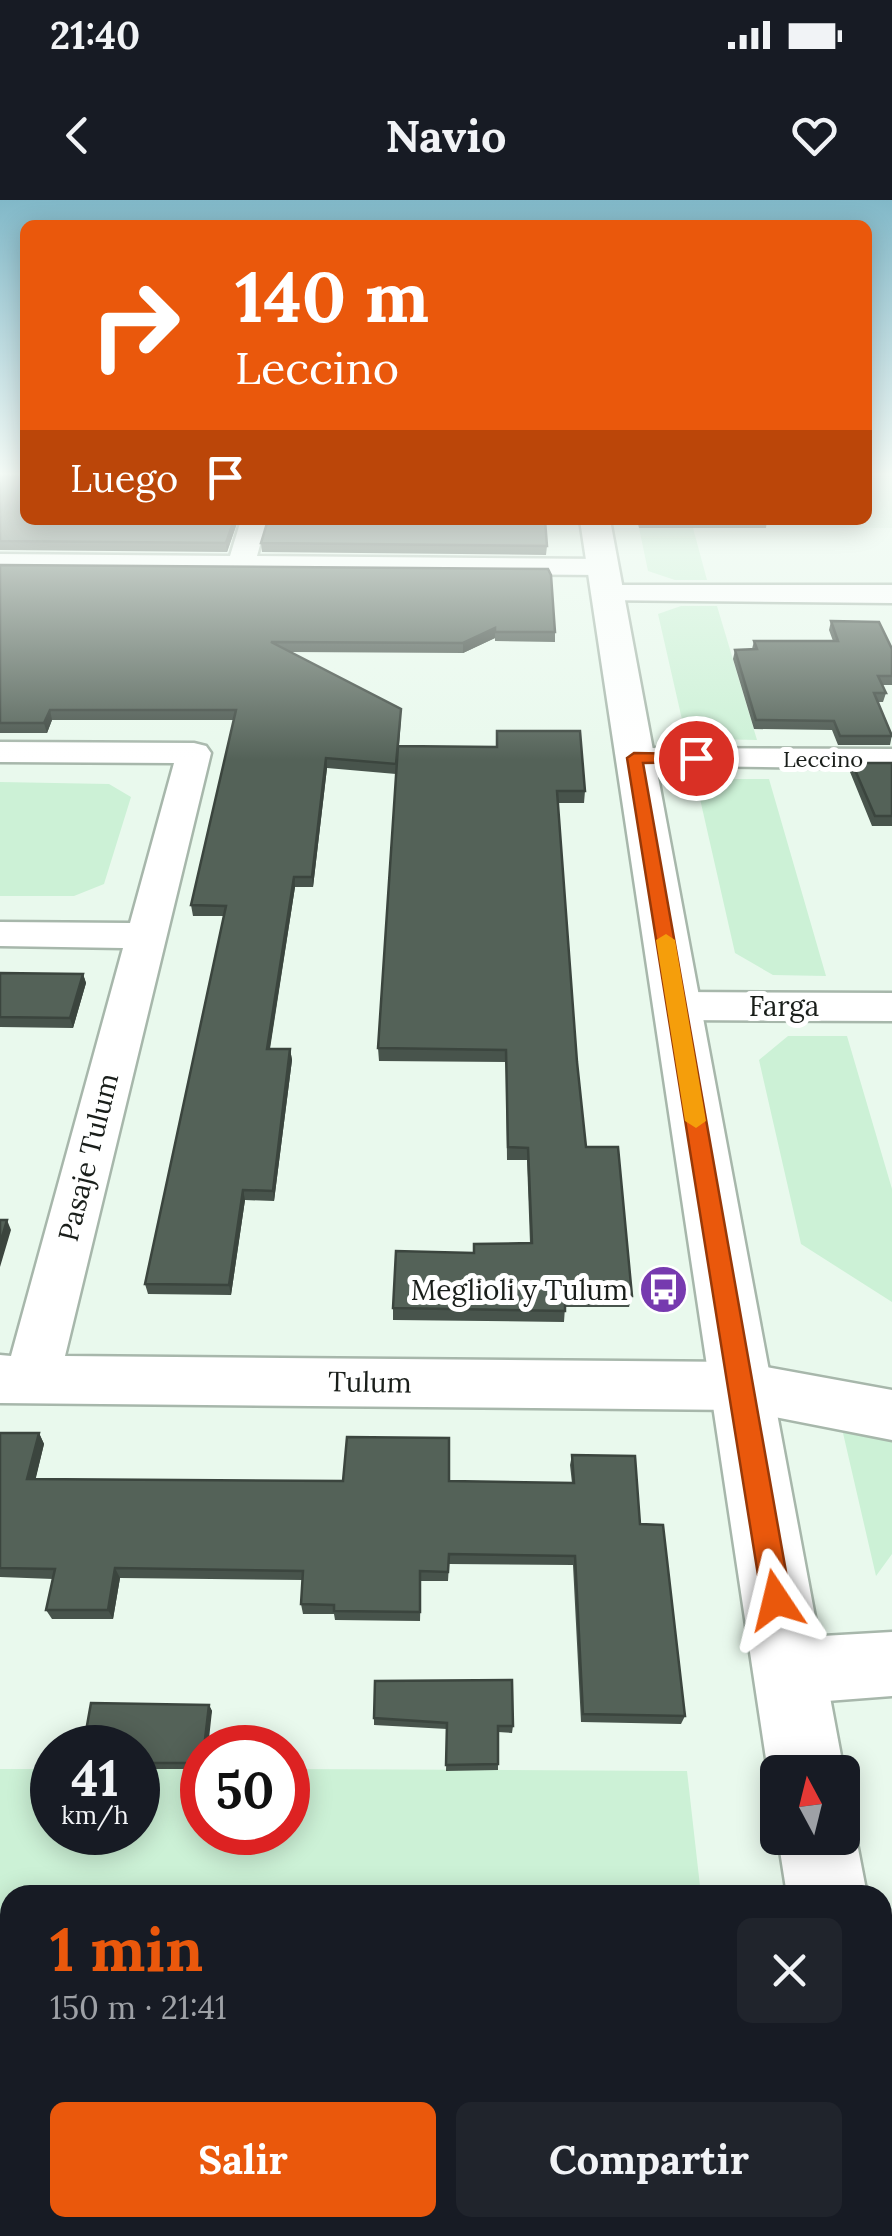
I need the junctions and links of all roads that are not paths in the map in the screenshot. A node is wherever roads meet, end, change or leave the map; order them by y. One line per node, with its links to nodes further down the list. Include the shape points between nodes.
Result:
1 (378, 570): 3 (street)
2 (603, 570): 3 (main road)
3 (605, 580): 4 (street); 6 (main road)
4 (892, 594)
5 (0, 752): 9 (street, Pasaje Tulum, via 194,754)
6 (634, 758): 7 (street, Leccino); 10 (main road)
7 (892, 759)
8 (0, 934): 9 (street)
9 (145, 936): 12 (street, Pasaje Tulum)
10 (677, 1006): 11 (street, Farga); 13 (main road)
11 (892, 1007)
12 (16, 1379): 13 (street, Tulum)
13 (740, 1386): 14 (street, Tulum); 16 (main road)
14 (892, 1415)
15 (892, 1664): 16 (street)
16 (788, 1671): 17 (main road)
17 (803, 1755)
18 (820, 1855): 19 (main road)
19 (825, 1885)

